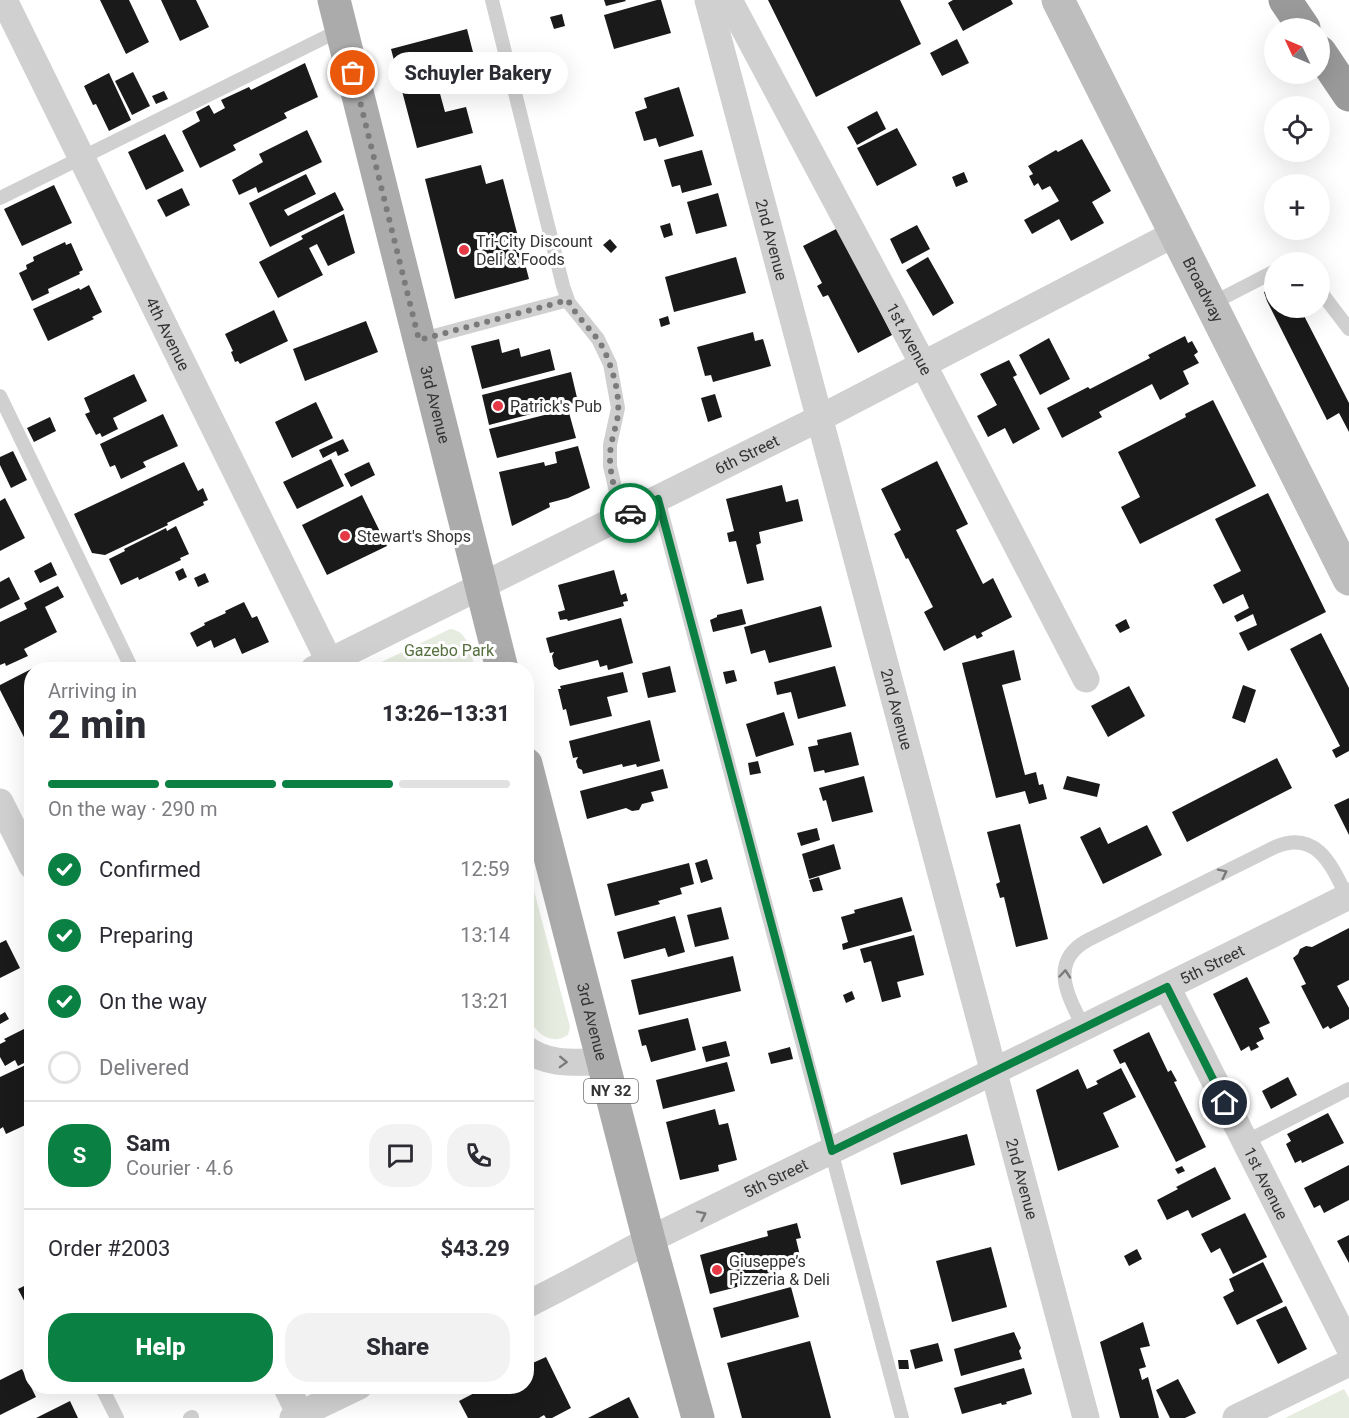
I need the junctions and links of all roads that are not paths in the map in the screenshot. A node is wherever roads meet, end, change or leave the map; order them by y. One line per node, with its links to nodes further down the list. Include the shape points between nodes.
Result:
1 (4, 0): 11 (street, 4th Avenue)
2 (492, 0): 15 (lane)
3 (708, 0): 22 (street, 2nd Avenue)
4 (729, 0): 20 (street, 1st Avenue)
5 (1058, 0): 13 (street, Broadway)
6 (1285, 0): 8 (highway)
7 (338, 14): 11 (lane); 19 (main road, 3rd Avenue)
8 (1297, 18)
9 (1330, 67): 10 (highway)
10 (1349, 95)
11 (81, 158): 12 (lane); 28 (street, 4th Avenue)
12 (0, 198)
13 (1176, 233): 16 (street, Broadway); 20 (street, 6th Street)
14 (1264, 277): 16 (lane)
15 (568, 300): 19 (lane); 24 (lane, via 603,347 614,380 618,408 610,466)
16 (1211, 304): 25 (street, Broadway)
17 (1330, 304): 18 (lane)
18 (1349, 329)
19 (419, 340): 26 (main road, 3rd Avenue)
20 (923, 364): 22 (street, 6th Street); 31 (street, 1st Avenue)
21 (0, 396): 27 (lane)
22 (820, 418): 23 (street, 6th Street); 40 (street, 2nd Avenue)
23 (658, 499): 24 (street, 6th Street); 43 (lane)
24 (622, 517): 26 (street, 6th Street)
25 (1349, 579)
26 (481, 587): 29 (street, 6th Street); 30 (main road, 3rd Avenue)
27 (129, 662)
28 (323, 662)
29 (333, 662)
30 (500, 662)
31 (1086, 679)
32 (534, 795): 39 (main road, 3rd Avenue / NY 32)
33 (10, 816): 34 (street)
34 (24, 848)
35 (1348, 897): 36 (street, 5th Street); 37 (lane, one-way to 35, via 1066,992 1064,973 1077,947 1275,847 1304,844 1320,852)
36 (1167, 987): 37 (street, 5th Street); 42 (street, 1st Avenue)
37 (1084, 1028): 40 (street, 5th Street)
38 (534, 1054): 39 (street, one-way to 39, via 553,1061)
39 (603, 1062): 44 (main road, 3rd Avenue / NY 32)
40 (994, 1073): 43 (street, 5th Street); 55 (street, 2nd Avenue)
41 (1349, 1089): 42 (lane)
42 (1245, 1142): 46 (street, 1st Avenue)
43 (832, 1151): 44 (street, 5th Street, one-way to 43); 54 (lane)
44 (649, 1240): 45 (street, 5th Street); 53 (main road, 3rd Avenue / NY 32)
45 (534, 1301)
46 (1349, 1347)
47 (1349, 1363): 56 (street)
48 (105, 1394): 52 (lane)
49 (289, 1394): 51 (street)
50 (344, 1394): 51 (street)
51 (299, 1417)
52 (117, 1418)
53 (698, 1418)
54 (902, 1418)
55 (1086, 1418)
56 (1236, 1418)

